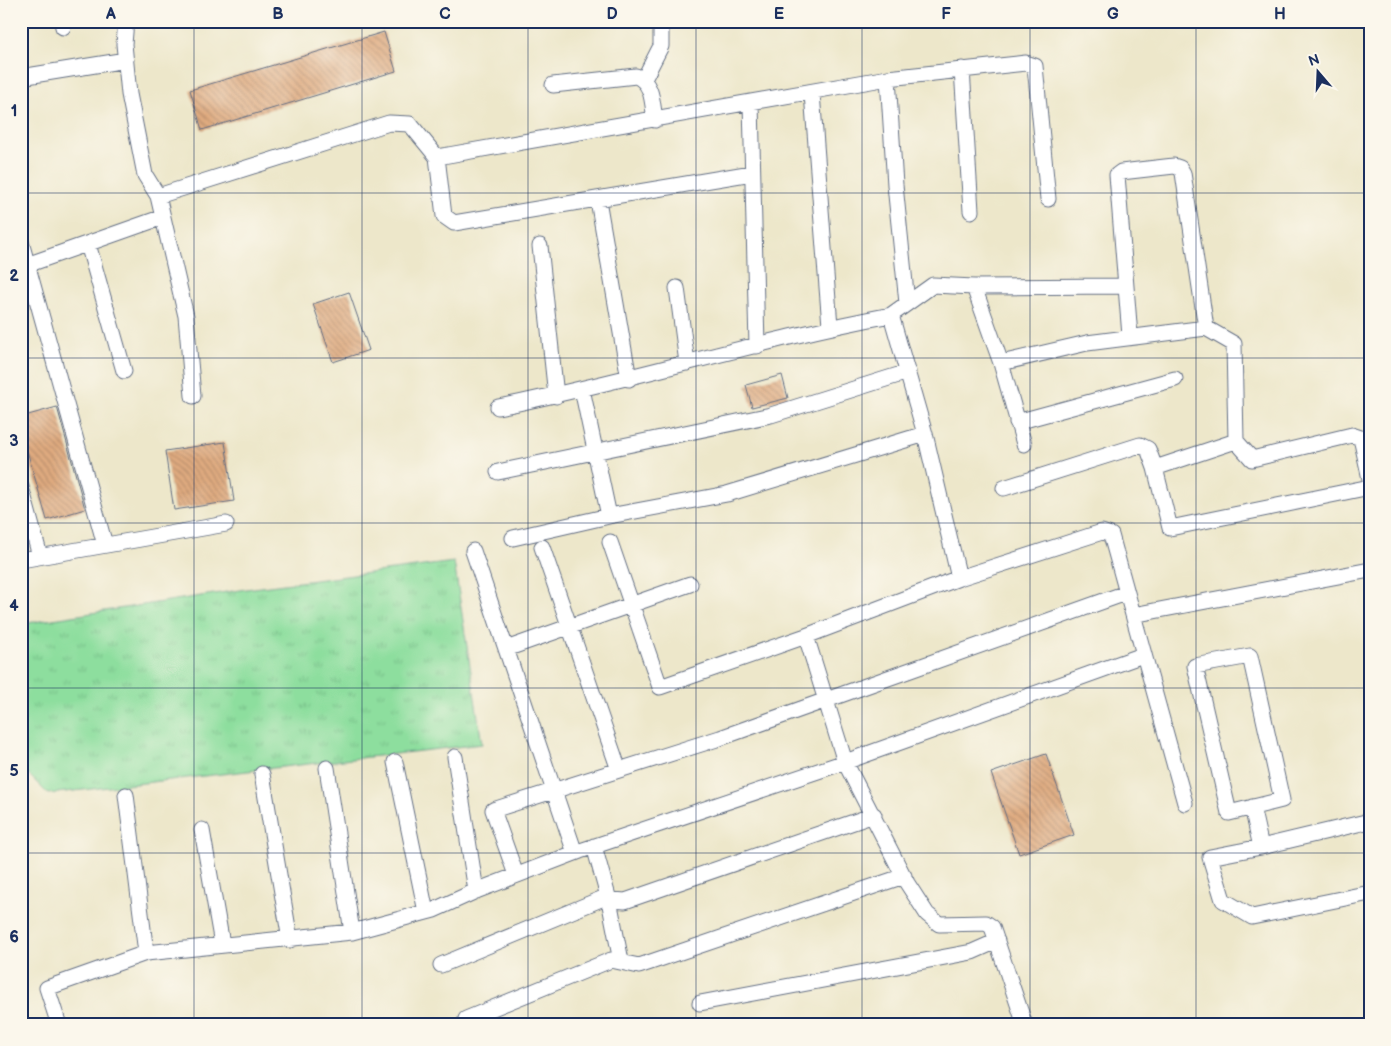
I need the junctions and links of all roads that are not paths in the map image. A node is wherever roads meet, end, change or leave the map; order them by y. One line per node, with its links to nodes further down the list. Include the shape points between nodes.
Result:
1 (126, 21): 3 (street)
2 (661, 21): 7 (street, via 661,46)
3 (126, 60): 5 (street); 14 (street, via 145,175)
4 (962, 69): 6 (street); 15 (street, via 1026,63 1035,66); 17 (street)
5 (21, 77)
6 (888, 78): 9 (street); 26 (street)
7 (644, 79): 8 (street, via 636,76); 11 (street, via 649,86)
8 (553, 85)
9 (812, 93): 10 (street); 28 (street)
10 (751, 103): 11 (street); 13 (street)
11 (655, 120): 12 (street)
12 (436, 157): 14 (street, via 410,124 389,123); 16 (street, via 444,216 454,223)
13 (752, 174): 16 (street); 31 (street)
14 (158, 196): 18 (street)
15 (1048, 199)
16 (598, 200): 36 (street)
17 (971, 211)
18 (163, 217): 20 (street); 39 (street, via 186,316)
19 (21, 242): 22 (street)
20 (88, 244): 22 (street); 34 (street)
21 (540, 246): 40 (street)
22 (24, 266): 57 (street)
23 (1124, 286): 24 (street); 29 (street, via 1117,175 1174,166 1180,168); 30 (street)
24 (974, 287): 26 (street, via 933,285); 33 (street)
25 (677, 288): 32 (street)
26 (907, 303): 27 (street)
27 (891, 315): 28 (street); 35 (street)
28 (830, 326): 31 (street)
29 (1206, 328): 30 (street); 44 (street, via 1234,344)
30 (1130, 336): 33 (street)
31 (757, 346): 32 (street)
32 (687, 363): 36 (street)
33 (1001, 364): 42 (street)
34 (124, 371)
35 (908, 372): 43 (street); 46 (street, via 771,415)
36 (628, 379): 38 (street)
37 (1175, 379): 42 (street)
38 (582, 389): 40 (street); 46 (street)
39 (193, 396)
40 (556, 396): 41 (street)
41 (498, 407)
42 (1017, 422): 45 (street)
43 (925, 434): 53 (street, via 727,494); 63 (street)
44 (1236, 440): 47 (street); 49 (street, via 1252,459 1352,435 1361,438)
45 (1024, 444)
46 (594, 453): 48 (street); 53 (street)
47 (1155, 468): 51 (street, via 1170,528); 52 (street, via 1148,449 1140,445)
48 (498, 472)
49 (1370, 477)
50 (21, 487): 60 (street)
51 (1370, 487)
52 (1004, 488)
53 (609, 516): 55 (street)
54 (226, 524): 57 (street)
55 (513, 538)
56 (610, 542): 66 (street)
57 (105, 545): 60 (street)
58 (542, 546): 68 (street)
59 (473, 551): 70 (street)
60 (40, 556): 61 (street)
61 (21, 560)
62 (1370, 570): 67 (street)
63 (959, 578): 65 (street, via 1102,532 1111,536); 69 (street)
64 (690, 584): 66 (street)
65 (1126, 593): 67 (street); 72 (street)
66 (632, 604): 68 (street); 69 (street, via 660,687)
67 (1134, 615): 71 (street)
68 (569, 626): 70 (street); 77 (street)
69 (806, 636): 72 (street)
70 (506, 649): 79 (street)
71 (1144, 655): 75 (street); 81 (street)
72 (825, 700): 75 (street); 77 (street)
73 (455, 757): 91 (street)
74 (395, 762): 94 (street)
75 (846, 762): 83 (street); 86 (street)
76 (326, 768): 95 (street)
77 (619, 770): 79 (street)
78 (262, 774): 96 (street)
79 (554, 791): 88 (street); 89 (street, via 493,810)
80 (126, 796): 99 (street)
81 (1185, 803)
82 (1252, 807): 82 (street, via 1230,813 1195,666 1250,656 1282,800); 87 (street)
83 (874, 816): 90 (street); 93 (street, via 626,901)
84 (1370, 821): 87 (street)
85 (202, 830): 98 (street)
86 (594, 846): 88 (street); 93 (street)
87 (1261, 847): 92 (street, via 1210,857 1223,900 1252,917)
88 (575, 853): 89 (street)
89 (516, 875): 91 (street)
90 (904, 876): 97 (street, via 932,920 939,924 986,923 992,927); 100 (street, via 639,966)
91 (476, 891): 94 (street)
92 (1370, 893)
93 (609, 900): 100 (street); 101 (street, via 601,900)
94 (426, 912): 95 (street)
95 (352, 932): 96 (street)
96 (290, 940): 98 (street)
97 (997, 940): 102 (street, via 972,952); 105 (street)
98 (222, 944): 99 (street)
99 (146, 953): 104 (street, via 47,988)
100 (622, 961): 103 (street, via 611,960)
101 (441, 965)
102 (700, 1003)
103 (466, 1019)
104 (59, 1025)
105 (1025, 1025)

